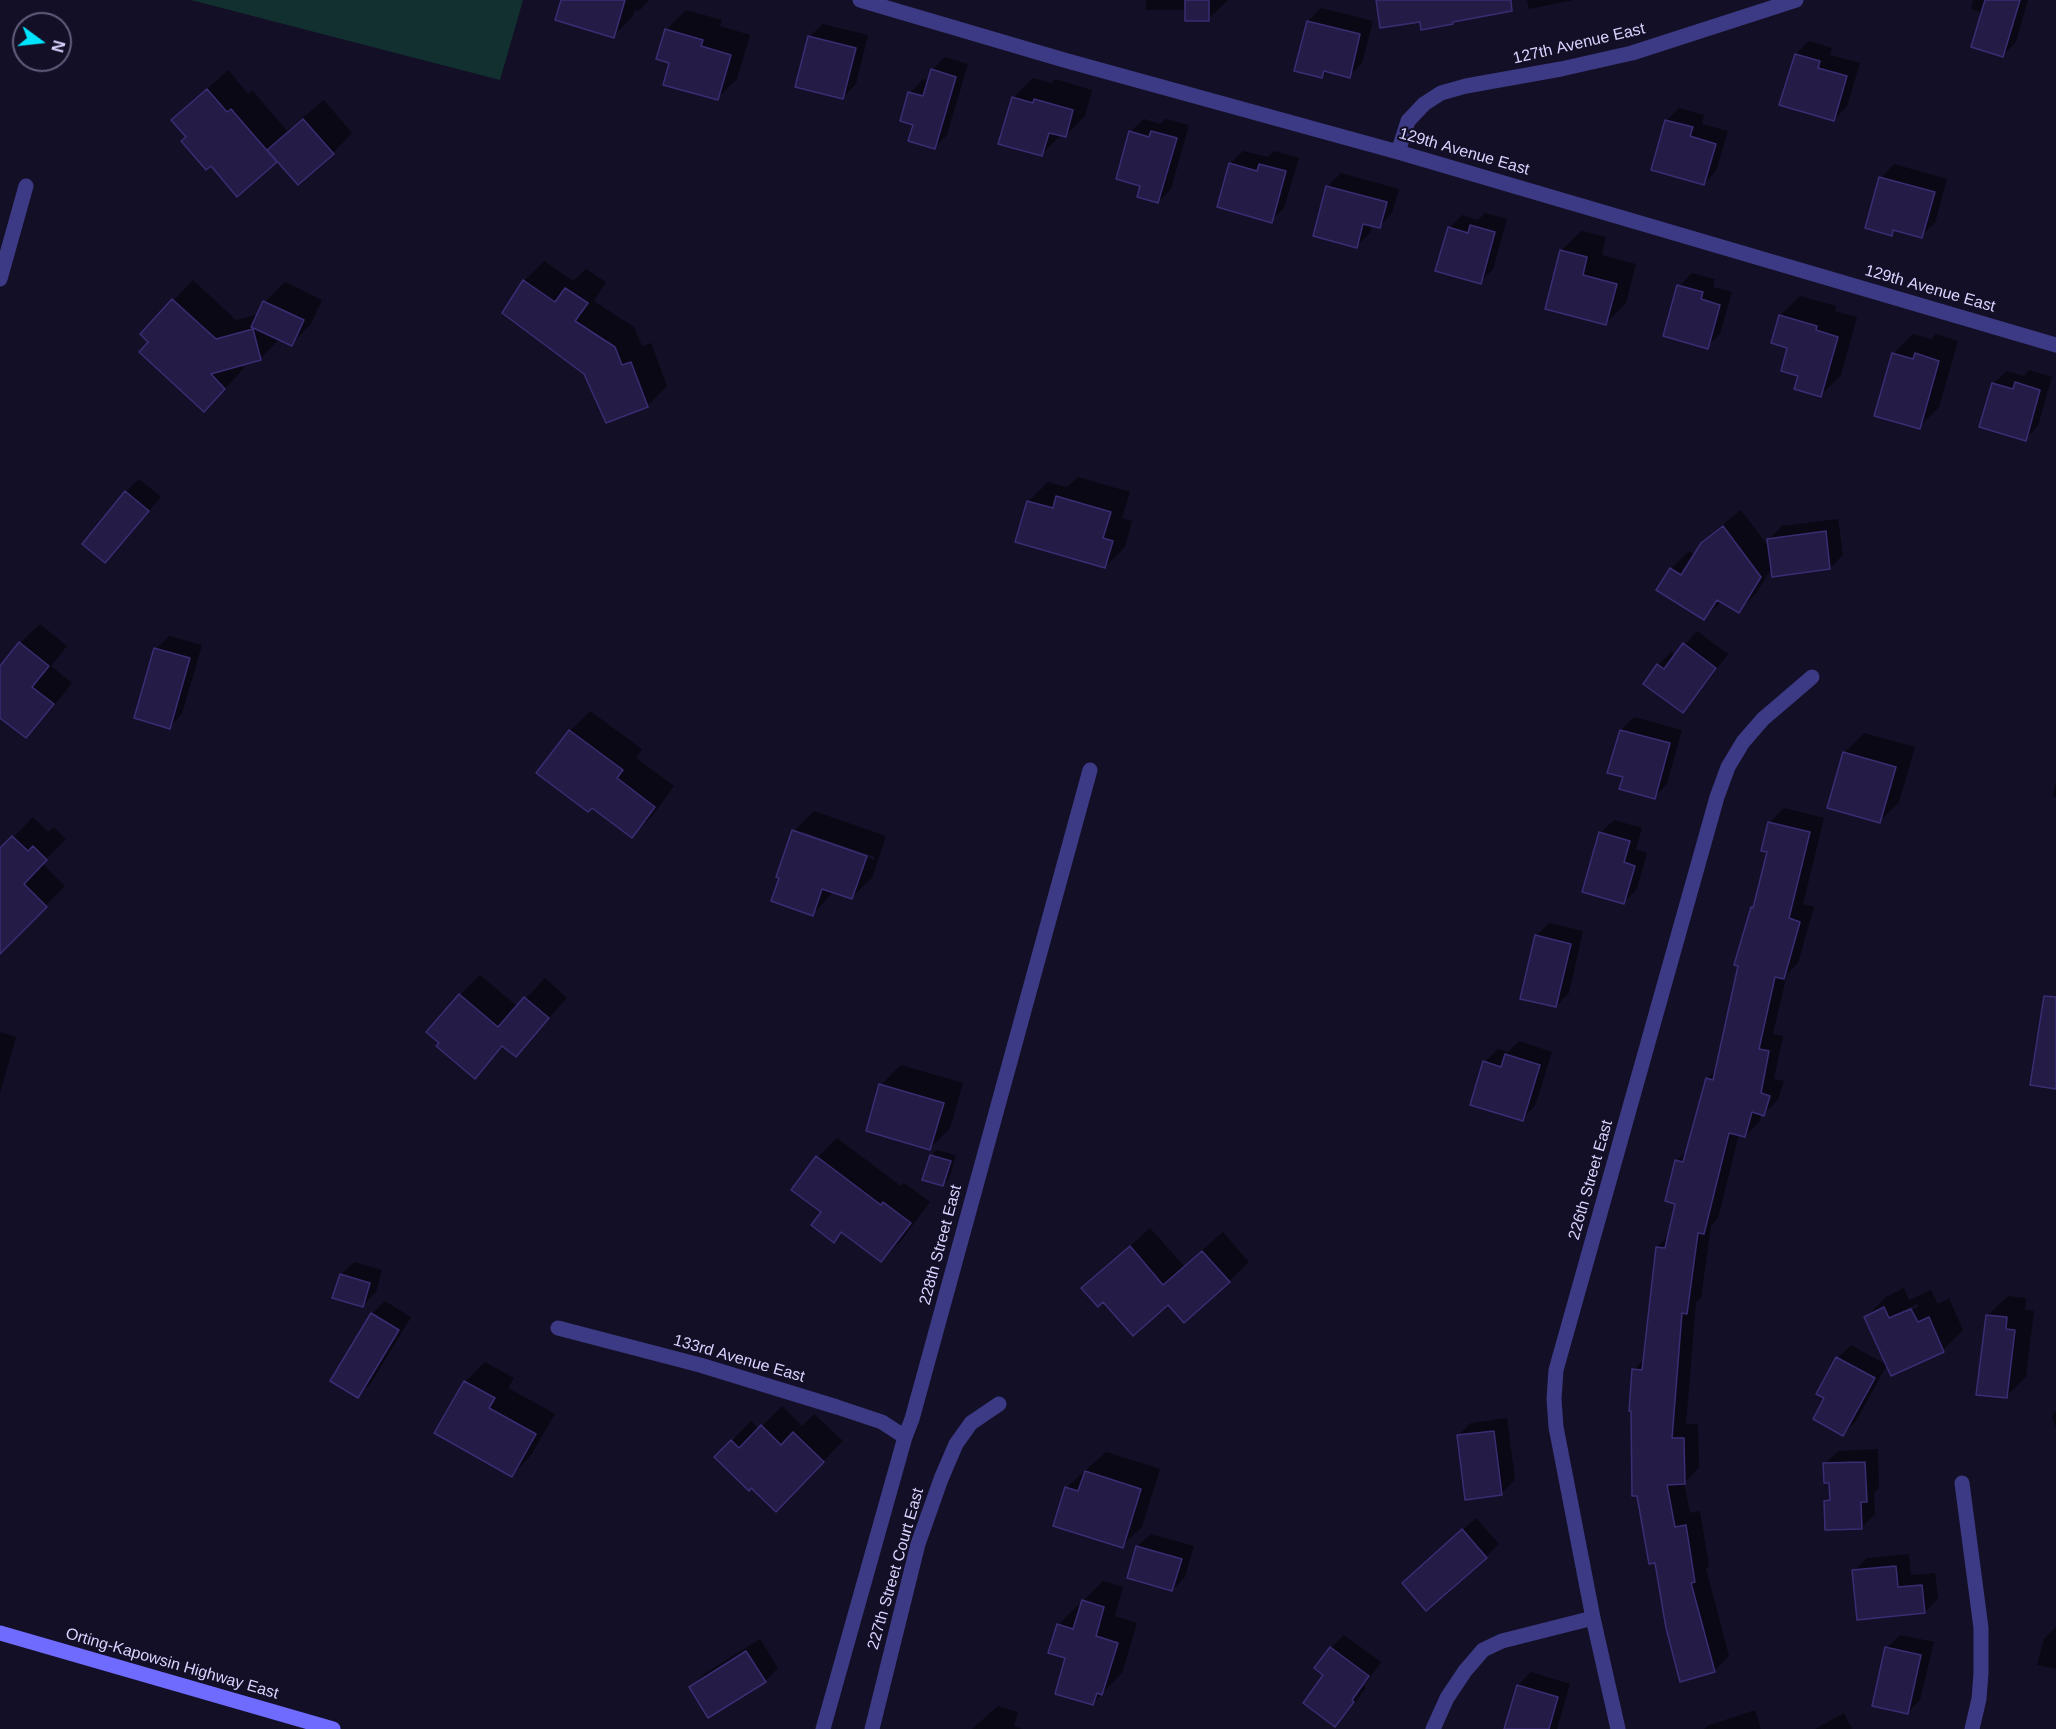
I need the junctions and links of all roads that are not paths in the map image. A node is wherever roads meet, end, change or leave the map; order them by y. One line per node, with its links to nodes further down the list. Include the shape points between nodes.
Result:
1 (860, 0): 3 (street, 129th Avenue East)
2 (1796, 0): 3 (street, 127th Avenue East, via 1632,53 1441,93 1408,121)
3 (1398, 152): 6 (street, 129th Avenue East)
4 (26, 186): 5 (street)
5 (0, 279)
6 (2056, 345)
7 (1812, 677): 13 (street, 226th Street East, via 1763,719 1728,767 1556,1371 1556,1427)
8 (1090, 770): 11 (street, 228th Street East)
9 (558, 1328): 11 (street, 133rd Avenue East, via 826,1403 882,1422)
10 (999, 1404): 17 (street, 227th Street Court East, via 971,1423 956,1444 941,1479 918,1544)
11 (905, 1437): 16 (street, 228th Street East)
12 (1962, 1483): 20 (street, via 1981,1628 1981,1682)
13 (1593, 1618): 18 (street, via 1502,1641 1483,1650 1447,1698); 19 (street, 226th Street East)
14 (0, 1633): 15 (main road, Orting-Kapowsin Highway East)
15 (333, 1729)
16 (823, 1729)
17 (872, 1729)
18 (1433, 1729)
19 (1618, 1729)
20 (1972, 1729)

